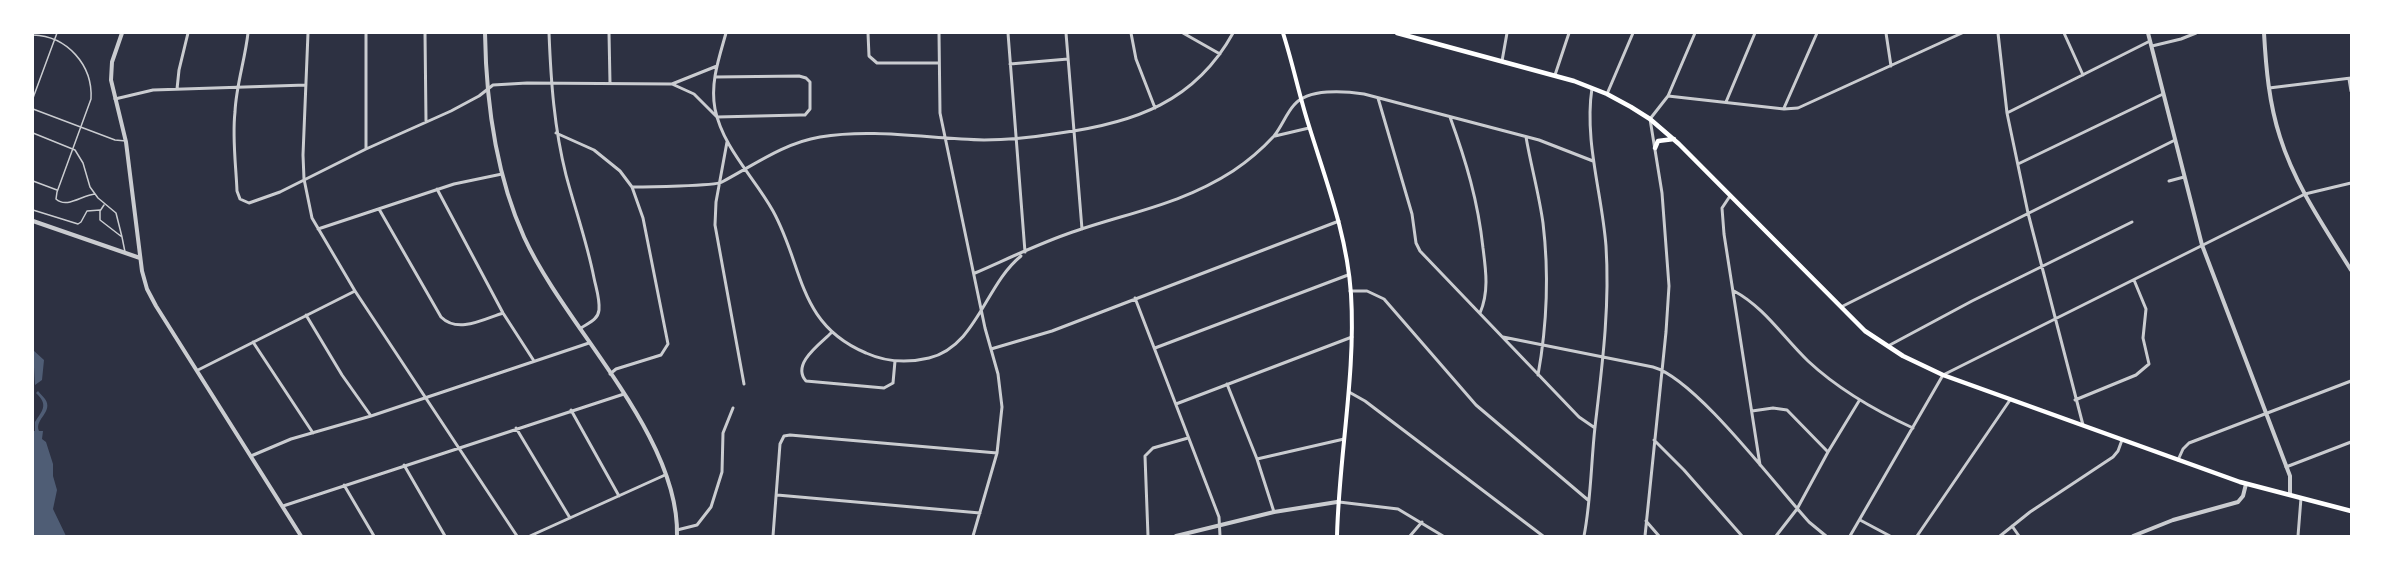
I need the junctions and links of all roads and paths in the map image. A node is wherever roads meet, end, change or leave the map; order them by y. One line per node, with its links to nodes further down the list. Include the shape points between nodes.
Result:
1 (57, 33): 36 (lane)
2 (122, 33): 65 (street, via 111,74)
3 (188, 33): 57 (street)
4 (248, 33): 54 (street)
5 (308, 33): 53 (street)
6 (366, 33): 91 (street)
7 (425, 33): 75 (street)
8 (485, 33): 58 (street)
9 (549, 33): 50 (street)
10 (609, 33): 51 (street)
11 (726, 33): 44 (street)
12 (868, 33): 42 (street, via 869,56 877,63)
13 (939, 33): 42 (street)
14 (1008, 33): 43 (street)
15 (1066, 33): 40 (street)
16 (1131, 33): 68 (street, via 1136,59)
17 (1182, 33): 39 (street)
18 (1233, 33): 39 (street)
19 (1283, 33): 66 (main road)
20 (1397, 33): 41 (main road)
21 (1507, 33): 41 (street)
22 (1569, 33): 46 (street)
23 (1633, 33): 60 (street)
24 (1695, 33): 62 (street)
25 (1755, 33): 67 (street)
26 (1817, 33): 70 (street)
27 (1886, 33): 45 (street)
28 (1962, 33): 37 (street)
29 (1998, 33): 71 (street)
30 (2064, 33): 47 (street)
31 (2148, 33): 38 (street)
32 (2196, 33): 38 (street)
33 (2264, 33): 56 (street)
34 (33, 35): 36 (lane)
35 (1944, 36): 37 (street)
36 (55, 40): 63 (lane); 76 (lane, via 74,52 87,74 91,99)
37 (1945, 41): 45 (street)
38 (2151, 43): 47 (street); 61 (street)
39 (1220, 54): 68 (street, via 1192,86)
40 (1068, 59): 43 (street); 78 (street)
41 (1502, 61): 46 (main road)
42 (938, 63): 82 (street)
43 (1010, 64): 83 (street)
44 (717, 66): 48 (street); 52 (street)
45 (1891, 66): 70 (street, via 1804,107)
46 (1555, 75): 55 (main road)
47 (2083, 75): 71 (street)
48 (715, 77): 72 (street); 72 (street, via 799,76 810,82 810,109 805,115)
49 (2350, 79): 56 (street); 59 (street)
50 (551, 83): 51 (street); 58 (street, via 493,85); 80 (street)
51 (610, 83): 52 (street)
52 (672, 84): 72 (street, via 694,94)
53 (306, 85): 54 (street); 97 (street)
54 (240, 87): 57 (street); 97 (street, via 234,133 240,199 254,203)
55 (1592, 88): 60 (main road); 92 (street, via 1589,107)
56 (2268, 88): 106 (street, via 2284,148)
57 (177, 89): 65 (street)
58 (487, 90): 75 (street); 95 (street)
59 (2351, 91)
60 (1607, 94): 74 (main road)
61 (2163, 94): 86 (street); 93 (street)
62 (1668, 96): 67 (street); 74 (street)
63 (33, 98)
64 (1378, 98): 66 (street, via 1340,92); 73 (street); 135 (street, via 1412,214 1416,243)
65 (116, 99): 87 (street)
66 (1301, 99): 77 (main road); 84 (street)
67 (1726, 102): 70 (street)
68 (1156, 108): 78 (street, via 1117,123)
69 (33, 109): 76 (lane)
70 (1784, 109)
71 (2007, 113): 93 (street)
72 (717, 117): 88 (street)
73 (1450, 117): 81 (street); 135 (street, via 1480,220 1486,284)
74 (1650, 119): 85 (main road); 90 (street)
75 (426, 122): 91 (street)
76 (81, 127): 87 (lane); 89 (lane)
77 (1310, 128): 84 (street); 114 (main road)
78 (1073, 132): 83 (street); 117 (street)
79 (33, 133): 89 (lane)
80 (556, 134): 102 (street, via 594,150 620,171); 138 (street, via 584,229 599,300 595,319)
81 (1526, 137): 92 (street); 144 (street, via 1543,223)
82 (945, 138): 83 (street); 94 (street, via 819,137 800,142); 125 (street)
83 (1015, 138): 121 (street)
84 (1271, 139): 117 (street, via 1237,168 1184,197)
85 (1674, 139): 90 (main road, via 1658,141); 107 (main road)
86 (2175, 140): 96 (street); 112 (street)
87 (126, 142): 122 (street)
88 (727, 142): 94 (street); 101 (street)
89 (73, 148): 104 (lane); 105 (lane)
90 (1655, 148): 151 (street, via 1669,286)
91 (366, 149): 97 (street)
92 (1593, 161): 148 (street, via 1606,246)
93 (2018, 164): 112 (street)
94 (747, 169): 101 (street); 139 (street, via 780,225 803,290)
95 (504, 173): 103 (street); 138 (street, via 524,237)
96 (2184, 177): 99 (street); 119 (street)
97 (304, 179): 116 (street)
98 (33, 181): 104 (lane)
99 (2169, 181)
100 (2351, 183): 106 (street)
101 (721, 184): 102 (street); 157 (street, via 715,225)
102 (632, 187): 153 (street, via 643,218 668,338 661,355)
103 (437, 189): 109 (street); 134 (street)
104 (57, 190): 105 (lane, via 56,199 62,203)
105 (95, 194): 108 (lane)
106 (2305, 194): 119 (street); 124 (street)
107 (1730, 196): 130 (street, via 1722,208); 132 (main road)
108 (105, 204): 111 (lane); 118 (lane, via 117,215)
109 (379, 209): 116 (street); 134 (street, via 448,324 459,326)
110 (33, 210): 111 (lane, via 78,224 87,211)
111 (100, 210): 118 (lane, via 101,221)
112 (2028, 213): 123 (street); 132 (street)
113 (33, 221): 120 (street)
114 (1339, 221): 126 (main road); 131 (street)
115 (2132, 222): 123 (street)
116 (318, 229): 128 (street)
117 (1082, 229): 121 (street)
118 (122, 237): 120 (lane)
119 (2202, 245): 127 (street); 169 (street)
120 (125, 253): 122 (street)
121 (1025, 253): 125 (street); 133 (street, via 999,278)
122 (140, 258): 152 (street, via 149,294)
123 (2042, 267): 137 (street); 145 (street)
124 (2351, 270)
125 (975, 273): 133 (street)
126 (1348, 275): 129 (main road); 146 (street)
127 (2134, 280): 137 (street); 163 (street, via 2146,309 2143,338 2150,360 2148,366 2136,375)
128 (355, 291): 136 (street); 161 (street)
129 (1350, 291): 140 (main road); 197 (street, via 1368,291 1384,299 1476,405)
130 (1734, 291): 164 (street, via 1756,305 1832,383); 168 (street)
131 (1135, 298): 146 (street); 147 (street)
132 (1841, 307): 145 (main road)
133 (981, 311): 147 (street); 150 (street, via 960,339 940,354)
134 (503, 313): 149 (street)
135 (1480, 314): 141 (street)
136 (306, 315): 142 (street); 170 (street)
137 (2056, 318): 155 (street); 163 (street)
138 (580, 328): 143 (street)
139 (831, 333): 150 (street, via 852,347); 150 (street, via 804,362 802,372 806,381 884,388 893,383)
140 (1352, 337): 158 (street); 159 (main road)
141 (1501, 337): 144 (street); 154 (street)
142 (253, 342): 152 (street); 175 (street)
143 (589, 343): 149 (street); 153 (street)
144 (1544, 346): 148 (street); 154 (street)
145 (1887, 346): 155 (main road)
146 (1155, 348): 165 (street)
147 (991, 350): 183 (street, via 1002,407)
148 (1604, 358): 151 (street); 173 (street)
149 (534, 361): 161 (street)
150 (894, 361)
151 (1662, 369): 178 (street); 188 (street, via 1686,385)
152 (198, 370): 184 (street)
153 (610, 374): 160 (street)
154 (1539, 375): 173 (street, via 1579,417)
155 (1943, 375): 162 (main road); 174 (street)
156 (2351, 381): 169 (street)
157 (744, 384)
158 (1227, 384): 165 (street); 185 (street)
159 (1347, 391): 177 (main road); 225 (street)
160 (624, 394): 167 (street); 190 (street, via 647,432)
161 (426, 397): 170 (street); 181 (street)
162 (2012, 399): 171 (main road); 234 (street)
163 (2075, 400): 171 (street)
164 (1859, 401): 174 (street); 182 (street)
165 (1176, 404): 176 (street)
166 (733, 408): 210 (street, via 723,433 722,472 711,507 697,525)
167 (572, 410): 172 (street); 195 (street)
168 (1752, 411): 182 (street, via 1787,410); 188 (street)
169 (2267, 413): 186 (street, via 2187,445); 189 (street)
170 (371, 416): 175 (street)
171 (2083, 425): 179 (main road)
172 (516, 428): 181 (street); 204 (street)
173 (1595, 428): 197 (street)
174 (1913, 428): 205 (street)
175 (313, 433): 184 (street)
176 (1188, 438): 208 (street); 219 (street, via 1153,448 1145,456)
177 (1344, 439): 185 (street); 198 (main road)
178 (1654, 440): 206 (street); 229 (street)
179 (2122, 440): 186 (main road); 209 (street, via 2113,457)
180 (2351, 442): 189 (street)
181 (458, 447): 187 (street); 214 (street)
182 (1828, 452): 200 (street)
183 (997, 453): 193 (street, via 783,436); 202 (street)
184 (251, 456): 199 (street)
185 (1257, 459): 203 (street)
186 (2178, 460): 191 (main road)
187 (404, 465): 192 (street); 213 (street)
188 (1760, 467): 200 (street)
189 (2286, 467): 194 (street)
190 (665, 475): 195 (street); 210 (street, via 674,501)
191 (2246, 484): 194 (main road); 237 (street, via 2238,502)
192 (344, 485): 199 (street); 212 (street)
193 (777, 495): 202 (street); 217 (street)
194 (2290, 495): 196 (main road)
195 (619, 496): 204 (street)
196 (2301, 498): 201 (main road); 238 (street)
197 (1588, 500): 226 (street)
198 (1337, 502): 203 (street); 207 (street, via 1398,509); 222 (main road)
199 (282, 506): 211 (street)
200 (1797, 509): 230 (street); 231 (street)
201 (2351, 510)
202 (980, 513): 218 (street)
203 (1274, 513): 208 (street)
204 (570, 518): 215 (street)
205 (1860, 520): 232 (street); 233 (street)
206 (1646, 521): 227 (street); 228 (street)
207 (1422, 522): 223 (street); 224 (street)
208 (1219, 526): 220 (street); 221 (street)
209 (2012, 526): 235 (street); 236 (street)
210 (677, 530): 216 (street)
211 (301, 536)
212 (374, 536)
213 (445, 536)
214 (517, 536)
215 (530, 536)
216 (677, 536)
217 (773, 536)
218 (973, 536)
219 (1148, 536)
220 (1176, 536)
221 (1220, 536)
222 (1337, 536)
223 (1410, 536)
224 (1443, 536)
225 (1543, 536)
226 (1584, 536)
227 (1644, 536)
228 (1659, 536)
229 (1742, 536)
230 (1776, 536)
231 (1826, 536)
232 (1850, 536)
233 (1890, 536)
234 (1917, 536)
235 (2000, 536)
236 (2019, 536)
237 (2133, 536)
238 (2298, 536)

